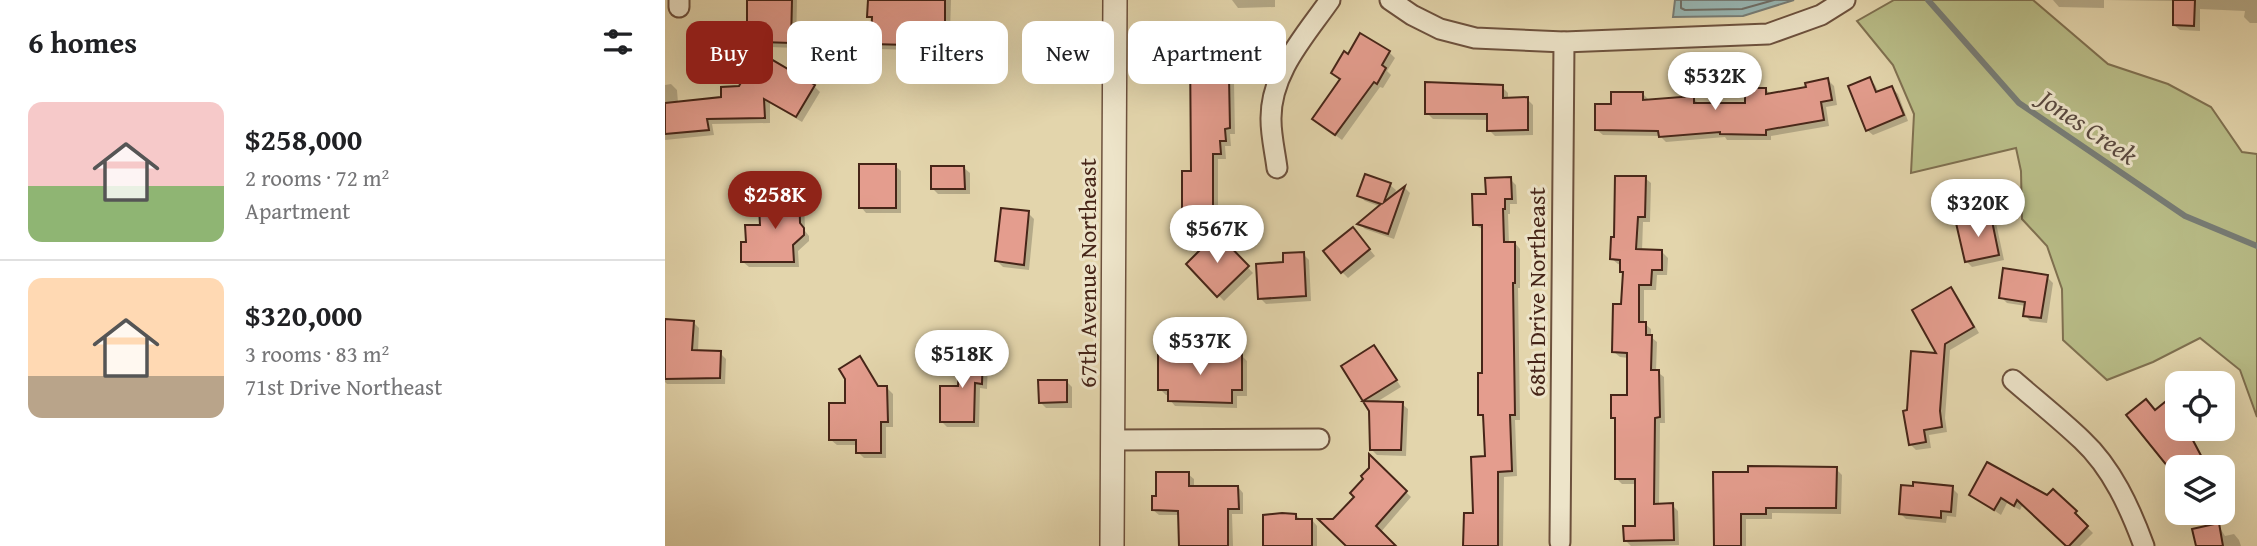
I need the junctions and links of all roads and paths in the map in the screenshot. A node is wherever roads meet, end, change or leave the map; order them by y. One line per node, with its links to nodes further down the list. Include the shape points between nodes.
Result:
1 (1115, 0): 9 (street, 67th Avenue Northeast)
2 (1330, 0): 6 (street, via 1284,66 1275,88 1271,118)
3 (1390, 0): 5 (street, via 1440,29 1475,38)
4 (1845, 0): 5 (street, via 1821,15 1768,34)
5 (1564, 42): 10 (street, 68th Drive Northeast)
6 (1277, 168)
7 (2013, 380): 12 (street, via 2084,442 2130,508)
8 (1319, 439): 9 (street)
9 (1114, 440): 11 (street, 67th Avenue Northeast)
10 (1560, 542)
11 (1112, 546)
12 (2144, 546)

